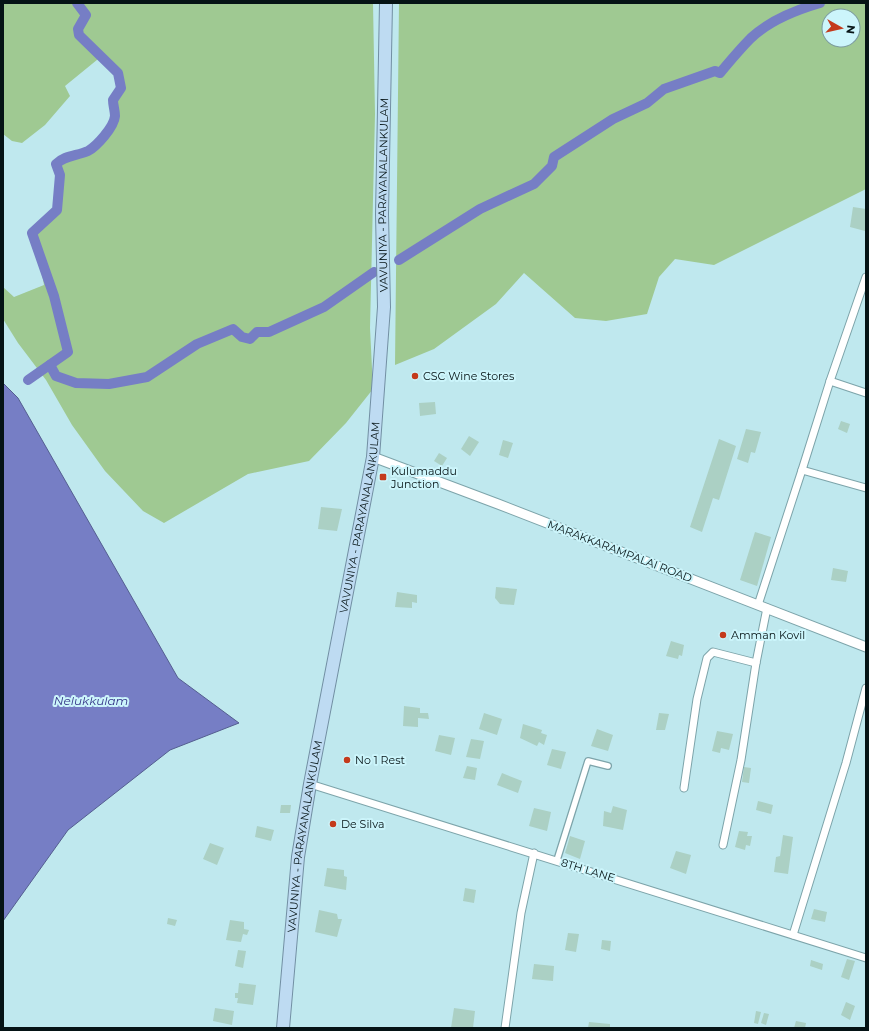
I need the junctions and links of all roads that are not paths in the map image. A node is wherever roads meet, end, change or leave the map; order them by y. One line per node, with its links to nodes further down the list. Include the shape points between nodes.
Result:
1 (386, 3): 6 (highway, VAVUNIYA - PARAYANALANKULAM, via 382,214 384,307)
2 (866, 277): 3 (street)
3 (863, 293): 4 (street)
4 (830, 381): 5 (street); 7 (street)
5 (866, 393)
6 (372, 457): 9 (street, MARAKKARAMPALAI ROAD); 14 (highway, VAVUNIYA - PARAYANALANKULAM)
7 (802, 470): 8 (street); 9 (street)
8 (866, 488)
9 (762, 607): 10 (street, MARAKKARAMPALAI ROAD); 11 (street)
10 (866, 647)
11 (756, 663): 15 (street, via 712,652 707,658 697,699); 16 (street, via 741,760)
12 (866, 688): 19 (street, via 846,763)
13 (608, 766): 18 (street, via 588,761)
14 (310, 784): 17 (street, 8TH LANE); 21 (highway, VAVUNIYA - PARAYANALANKULAM, via 298,858)
15 (684, 788)
16 (723, 845)
17 (534, 853): 18 (street, 8TH LANE); 22 (street, via 521,913)
18 (557, 860): 19 (street, 8TH LANE)
19 (793, 935): 20 (street, 8TH LANE)
20 (866, 958)
21 (283, 1028)
22 (505, 1028)

